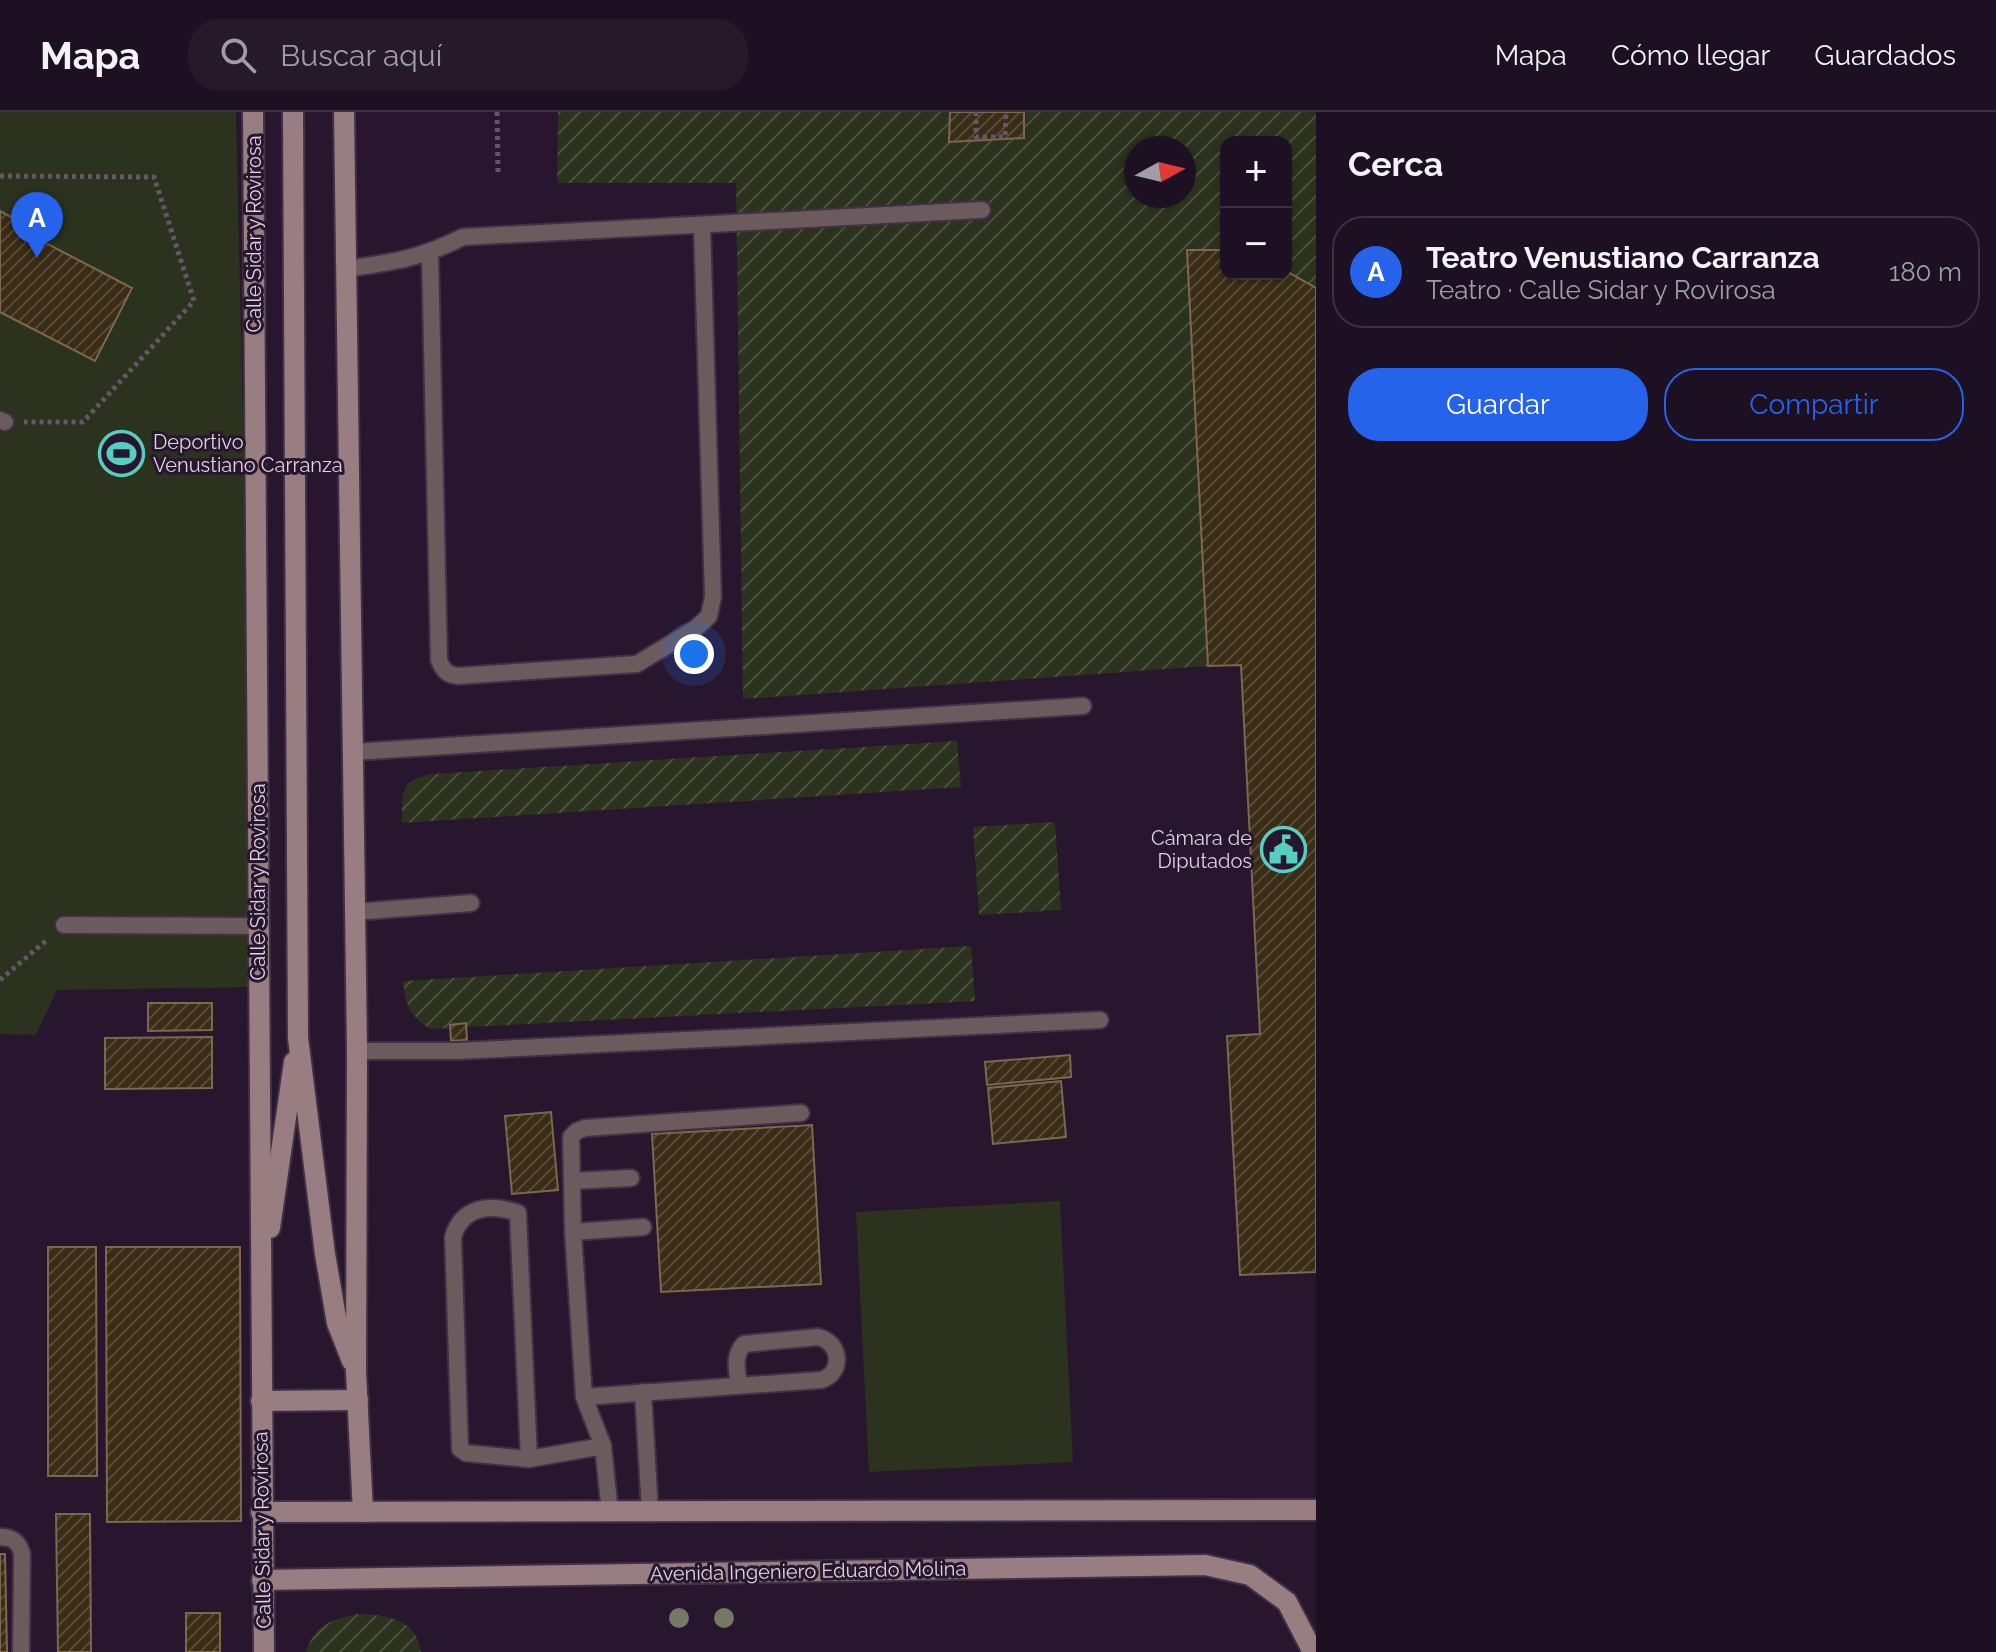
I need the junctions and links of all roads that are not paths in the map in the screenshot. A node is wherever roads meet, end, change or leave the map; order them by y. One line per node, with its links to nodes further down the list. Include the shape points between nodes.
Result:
1 (253, 112): 13 (street, Calle Sidar y Rovirosa)
2 (293, 112): 15 (street, Calle Sidar y Rovirosa)
3 (344, 112): 7 (street)
4 (982, 210): 5 (lane)
5 (702, 226): 6 (lane, via 463,237); 6 (lane, via 713,597 709,616 696,628 637,664 477,674 449,674 442,668)
6 (430, 254): 7 (lane)
7 (346, 269): 9 (street)
8 (1083, 706): 9 (lane)
9 (353, 752): 11 (street)
10 (471, 903): 11 (lane)
11 (355, 912): 16 (street)
12 (64, 925): 13 (lane)
13 (258, 926): 22 (street, Calle Sidar y Rovirosa)
14 (1100, 1020): 16 (lane)
15 (298, 1038): 22 (street); 23 (street, via 337,1323)
16 (357, 1051): 23 (street)
17 (801, 1113): 19 (lane, via 585,1128 571,1137)
18 (631, 1178): 19 (lane)
19 (572, 1181): 21 (lane)
20 (643, 1227): 21 (lane)
21 (573, 1232): 26 (lane)
22 (260, 1292): 28 (street, Calle Sidar y Rovirosa)
23 (356, 1372): 27 (street)
24 (739, 1385): 24 (lane, via 829,1378 835,1372 834,1345 818,1337 744,1344 736,1360); 25 (lane)
25 (643, 1392): 26 (lane); 32 (lane)
26 (584, 1397): 29 (lane)
27 (358, 1400): 28 (street); 34 (street)
28 (261, 1401): 33 (street, Calle Sidar y Rovirosa)
29 (603, 1446): 30 (lane); 35 (lane)
30 (529, 1459): 30 (lane, via 518,1213 470,1211 457,1221 453,1237 460,1449)
31 (1316, 1510): 32 (street)
32 (650, 1511): 35 (street)
33 (261, 1512): 34 (street); 37 (street, Calle Sidar y Rovirosa)
34 (363, 1512): 35 (street)
35 (610, 1512)
36 (0, 1537): 38 (lane, via 14,1539 22,1554)
37 (262, 1580): 39 (street, Calle Sidar y Rovirosa); 40 (street, Avenida Ingeniero Eduardo Molina, via 1205,1565 1250,1575 1287,1602)
38 (21, 1652)
39 (264, 1652)
40 (1313, 1652)

